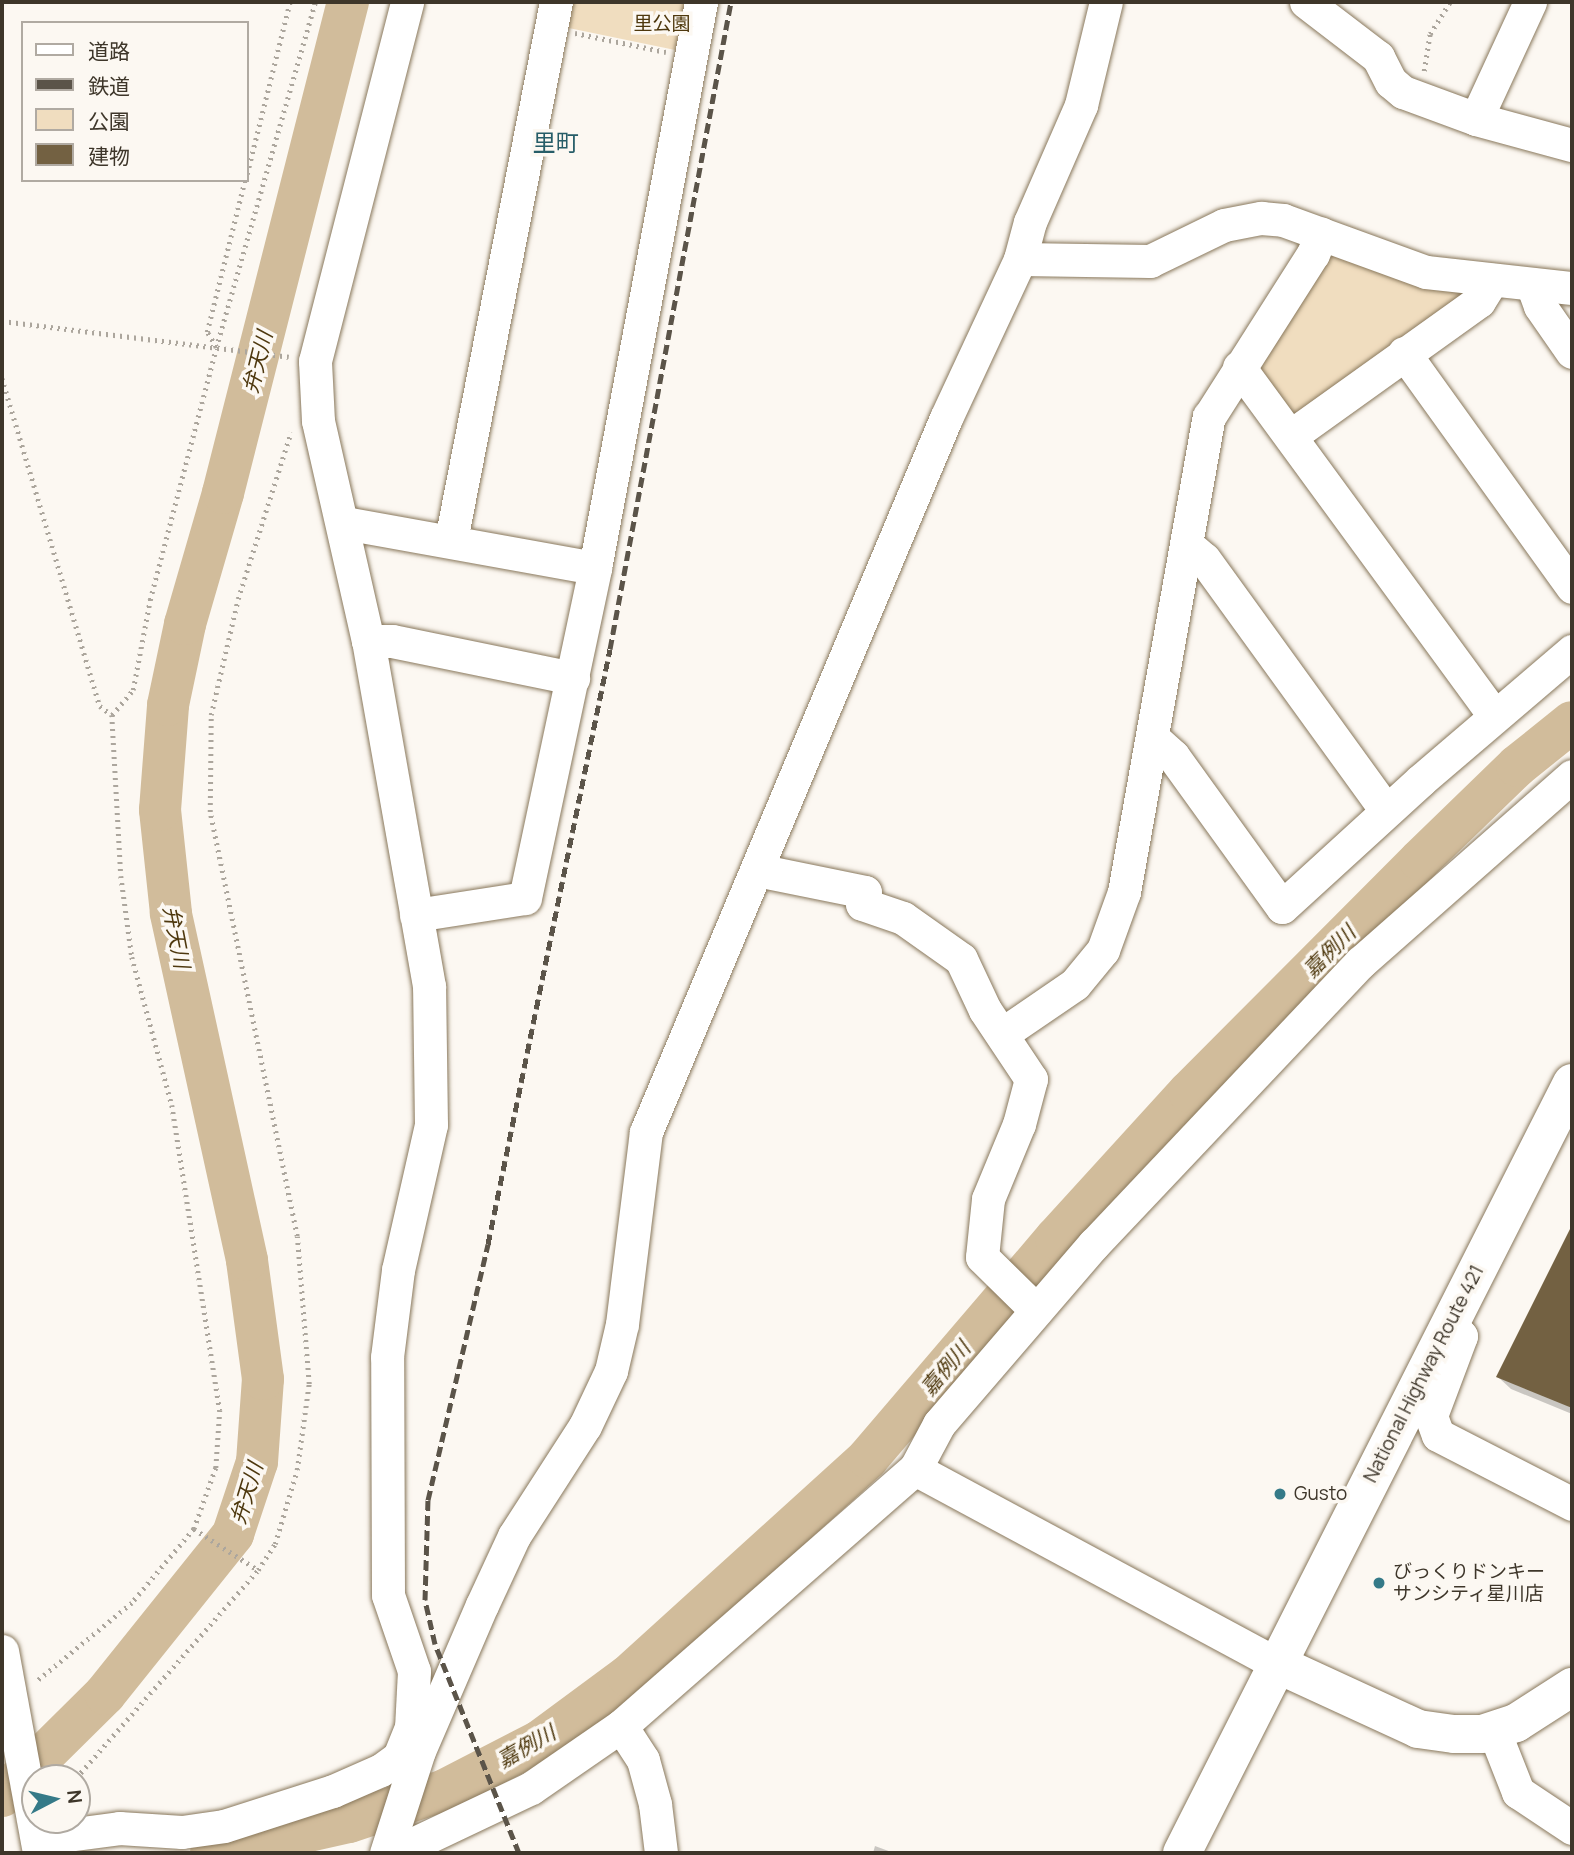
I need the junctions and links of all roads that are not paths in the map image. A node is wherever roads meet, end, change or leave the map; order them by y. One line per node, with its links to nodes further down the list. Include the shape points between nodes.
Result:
1 (407, 2): 18 (street, via 315,361 318,421)
2 (701, 2): 21 (street)
3 (1106, 2): 10 (street, via 1081,105 1030,222)
4 (1306, 2): 7 (street, via 1378,57 1391,82 1420,100)
5 (1530, 2): 7 (street)
6 (553, 15): 19 (street)
7 (1476, 119): 8 (street)
8 (1572, 145)
9 (1321, 234): 10 (street, via 1283,220 1261,218 1224,225 1150,261); 11 (street, via 1426,272); 16 (street, via 1313,254)
10 (1020, 259): 30 (street, via 946,418)
11 (1492, 280): 12 (street); 15 (street, via 1479,301)
12 (1532, 284): 13 (street); 14 (street, via 1540,306)
13 (1572, 288)
14 (1572, 352)
15 (1404, 353): 17 (street); 22 (street)
16 (1239, 367): 17 (street); 20 (street, via 1209,417)
17 (1292, 435): 26 (street)
18 (344, 523): 19 (street); 23 (street)
19 (451, 540): 21 (street)
20 (1186, 544): 27 (street); 29 (street, via 1204,559)
21 (595, 568): 25 (street)
22 (1572, 587)
23 (368, 641): 25 (street, via 392,641); 31 (street)
24 (1572, 652): 26 (street)
25 (573, 678): 31 (street, via 525,898)
26 (1494, 716): 29 (street)
27 (1153, 738): 29 (street, via 1173,756 1282,906); 32 (street, via 1124,892 1103,950 1075,984)
28 (1572, 776): 34 (street, via 1361,962)
29 (1386, 810)
30 (757, 870): 32 (street, via 865,892 862,904 903,918 942,943 961,959); 43 (street, via 646,1132 622,1324 611,1371 584,1426 514,1536)
31 (416, 915): 43 (street, via 429,986 431,1125 398,1269 387,1357 388,1595 414,1671)
32 (1002, 1034): 34 (street, via 1031,1079 1019,1124 988,1199 982,1257)
33 (1572, 1083): 35 (main road, National Highway Route 421)
34 (1033, 1306): 36 (street, via 939,1424)
35 (1449, 1323): 37 (street, via 1461,1336 1431,1416 1438,1435); 39 (main road, National Highway Route 421)
36 (915, 1469): 39 (street); 41 (street)
37 (1572, 1504)
38 (2, 1651): 45 (street)
39 (1277, 1664): 42 (main road, via 1418,1729 1454,1734); 48 (main road, National Highway Route 421)
40 (1572, 1687): 42 (main road, via 1543,1709)
41 (621, 1726): 46 (street, via 531,1788); 47 (street, via 643,1760)
42 (1494, 1731): 44 (street, via 1518,1792)
43 (413, 1747): 45 (street, via 360,1780 225,1826 182,1832 106,1829); 46 (street)
44 (1572, 1828)
45 (36, 1836)
46 (390, 1848)
47 (661, 1853)
48 (1182, 1853)

